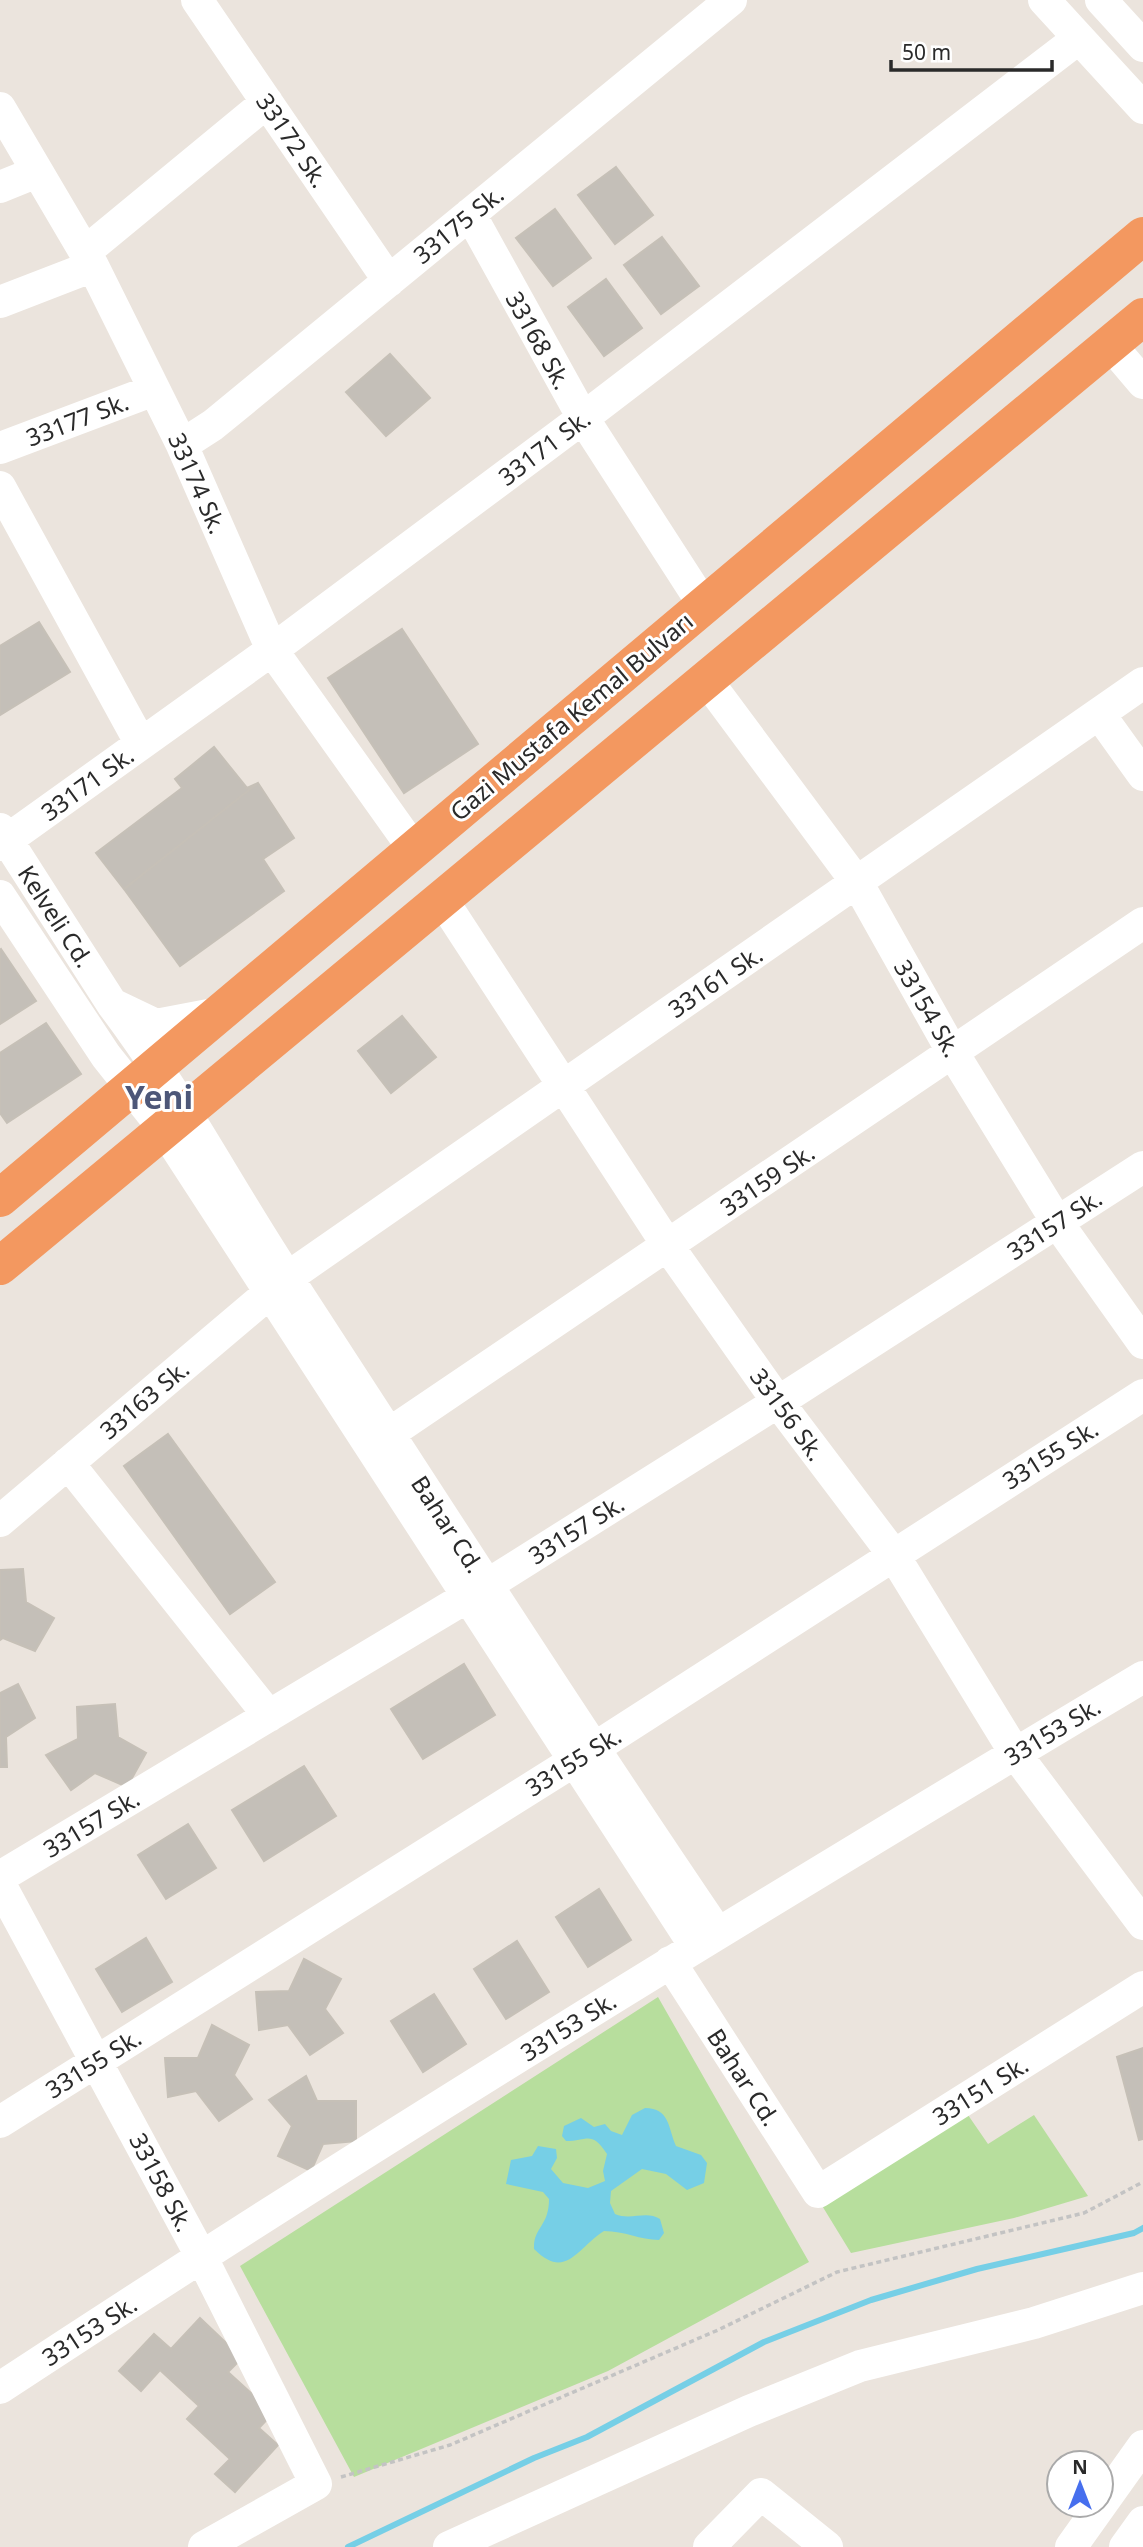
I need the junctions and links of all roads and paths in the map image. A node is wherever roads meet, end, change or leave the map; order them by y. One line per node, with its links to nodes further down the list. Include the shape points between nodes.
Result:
1 (197, 0): 7 (street, 33172 Sk.)
2 (1044, 0): 5 (street)
3 (1104, 1): 6 (street)
4 (716, 5): 12 (street, 33175 Sk.)
5 (1079, 38): 9 (street); 21 (street, 33171 Sk.)
6 (1143, 46)
7 (267, 102): 14 (street); 15 (street, 33172 Sk.)
8 (0, 108): 10 (street, 33174 Sk.)
9 (1143, 108)
10 (37, 172): 11 (street); 14 (street, 33174 Sk.)
11 (0, 187)
12 (470, 214): 15 (street, 33175 Sk.); 21 (street, 33168 Sk.)
13 (1143, 236): 25 (highway, Gazi Mustafa Kemal Bulvarı)
14 (89, 259): 16 (street); 20 (street, 33174 Sk.)
15 (389, 281): 22 (street, 33175 Sk., via 213,425)
16 (0, 302)
17 (1143, 317): 18 (highway)
18 (1109, 343): 19 (street); 27 (highway)
19 (1143, 383)
20 (154, 390): 22 (street, 33174 Sk.); 23 (street, 33177 Sk.)
21 (583, 418): 25 (street, 33168 Sk.); 26 (street, 33171 Sk.)
22 (182, 445): 26 (street, 33174 Sk.)
23 (0, 448)
24 (0, 487): 30 (street)
25 (704, 604): 33 (highway, Gazi Mustafa Kemal Bulvarı)
26 (272, 650): 30 (street, 33171 Sk.); 33 (street, 33174 Sk.)
27 (705, 678): 34 (street, 33154 Sk.); 36 (highway)
28 (1143, 683): 29 (street, 33161 Sk.)
29 (1100, 715): 31 (street); 34 (street, 33161 Sk.)
30 (141, 744): 32 (street, 33171 Sk.)
31 (1143, 775)
32 (2, 838): 38 (street, Kelveli Cd.)
33 (413, 848): 39 (highway, Gazi Mustafa Kemal Bulvarı)
34 (858, 884): 41 (street, 33154 Sk.); 44 (street, 33161 Sk.)
35 (0, 896): 42 (street, Kelveli Cd.)
36 (441, 898): 44 (street, 33156 Sk.); 45 (highway)
37 (1143, 923): 41 (street, 33159 Sk.)
38 (112, 1004): 39 (street, via 156,1025); 40 (street, Kelveli Cd.)
39 (219, 1013): 43 (highway, Gazi Mustafa Kemal Bulvarı)
40 (133, 1031): 42 (street); 43 (street, Kelveli Cd.)
41 (953, 1053): 48 (street, 33154 Sk.); 49 (street, 33159 Sk.)
42 (106, 1056): 43 (street, Kelveli Cd.)
43 (144, 1076): 45 (street, Kelveli Cd.); 47 (highway, Gazi Mustafa Kemal Bulvarı)
44 (564, 1083): 49 (street, 33156 Sk.); 51 (street, 33161 Sk.)
45 (175, 1120): 50 (highway); 51 (street, Bahar Cd.)
46 (1143, 1167): 48 (street, 33157 Sk.)
47 (0, 1198)
48 (1057, 1222): 52 (street, 33154 Sk.); 54 (street, 33157 Sk.)
49 (668, 1246): 54 (street, 33156 Sk.); 55 (street, 33159 Sk.)
50 (0, 1266)
51 (279, 1285): 55 (street, Bahar Cd.); 56 (street, 33163 Sk.); 59 (street, Bahar Cd.)
52 (1143, 1343)
53 (1143, 1395): 58 (street, 33155 Sk.)
54 (778, 1402): 58 (street, 33156 Sk.); 59 (street, 33157 Sk.)
55 (390, 1433): 59 (street, Bahar Cd.)
56 (68, 1463): 57 (street, 33163 Sk.); 61 (street)
57 (0, 1521)
58 (893, 1554): 62 (street, 33156 Sk.); 63 (street, 33155 Sk.)
59 (477, 1590): 61 (street, 33157 Sk.); 63 (street, Bahar Cd.)
60 (1143, 1676): 62 (street, 33153 Sk.)
61 (269, 1716): 64 (street, 33157 Sk.)
62 (1015, 1753): 66 (street, 33156 Sk.); 67 (street, 33153 Sk.)
63 (584, 1755): 67 (street, Bahar Cd.); 69 (street, 33155 Sk.)
64 (0, 1877)
65 (0, 1884): 69 (street, 33158 Sk.)
66 (1143, 1924)
67 (694, 1947): 72 (street, Bahar Cd.); 73 (street, 33153 Sk.)
68 (1143, 1987): 72 (street, 33151 Sk.)
69 (97, 2060): 70 (street, 33155 Sk.); 73 (street, 33158 Sk.)
70 (0, 2122)
71 (1143, 2182): 77 (path, via 1084,2214 837,2272 718,2330 450,2445)
72 (818, 2192)
73 (201, 2256): 75 (street, 33153 Sk.); 77 (street, 33158 Sk.)
74 (1143, 2288): 80 (street, via 1034,2323 860,2366 748,2411)
75 (0, 2388)
76 (1143, 2446): 83 (street)
77 (316, 2484): 79 (street)
78 (1143, 2522): 84 (street)
79 (204, 2547)
80 (449, 2547)
81 (709, 2547): 82 (street, via 761,2494)
82 (827, 2547)
83 (1071, 2547)
84 (1125, 2547)

